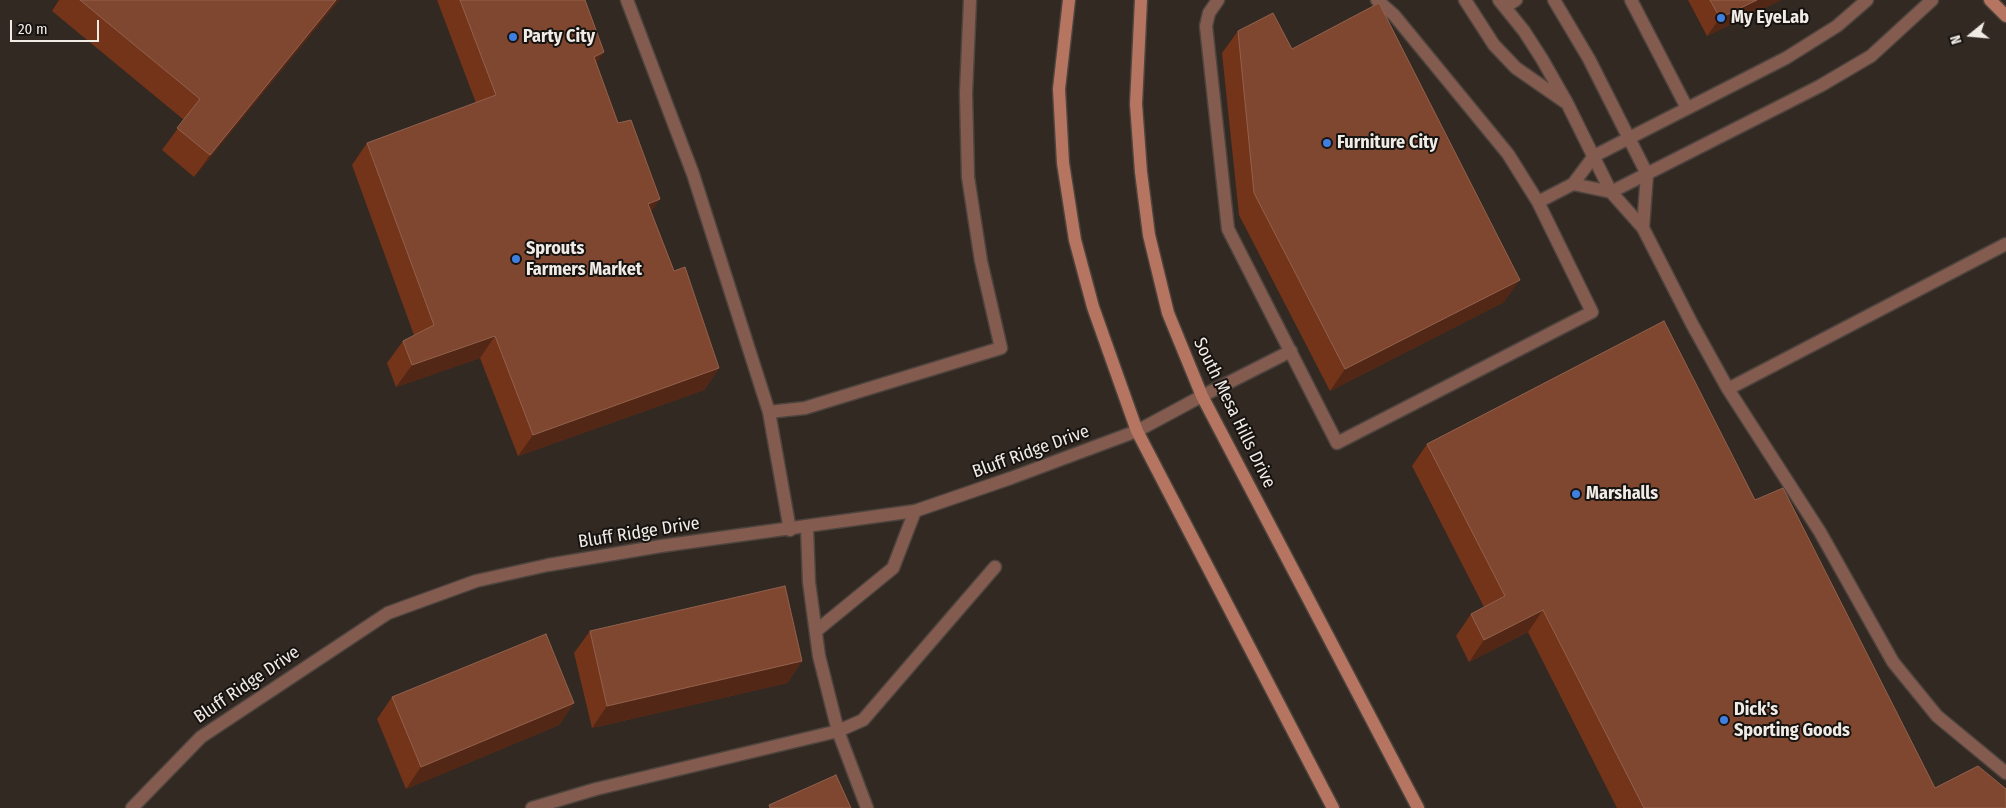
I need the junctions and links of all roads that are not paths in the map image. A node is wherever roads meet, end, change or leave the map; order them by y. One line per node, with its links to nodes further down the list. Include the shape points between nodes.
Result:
1 (626, 0): 28 (street, via 692,174)
2 (970, 0): 28 (street, via 966,93 968,177 1001,348 805,408)
3 (1069, 0): 29 (street, via 1059,89 1064,172 1075,240 1094,307)
4 (1141, 0): 27 (street, South Mesa Hills Drive, via 1136,104 1149,235 1168,313)
5 (1218, 0): 25 (street, via 1209,13 1206,26 1228,229)
6 (1377, 0): 22 (street, via 1394,15 1500,143)
7 (1465, 0): 15 (street, via 1494,45 1516,68)
8 (1554, 0): 17 (street, via 1589,59)
9 (1631, 0): 16 (street)
10 (1867, 0): 16 (street, via 1812,43)
11 (1932, 0): 19 (street, via 1890,41 1849,70)
12 (1990, 0): 14 (street)
13 (1507, 2): 15 (street)
14 (2006, 16)
15 (1567, 103): 18 (street)
16 (1687, 108): 17 (street)
17 (1628, 138): 18 (street); 19 (street)
18 (1594, 156): 20 (street); 21 (street)
19 (1647, 174): 21 (street); 23 (street)
20 (1573, 184): 21 (street); 22 (street)
21 (1611, 192): 23 (street)
22 (1538, 202): 25 (street, via 1592,312 1337,443)
23 (1643, 228): 26 (street)
24 (2006, 244): 26 (street)
25 (1291, 351): 27 (street, Bluff Ridge Drive)
26 (1728, 389): 36 (street, via 1820,532 1893,662 1937,716)
27 (1202, 396): 29 (street, Bluff Ridge Drive); 41 (street, South Mesa Hills Drive)
28 (769, 412): 32 (street)
29 (1137, 430): 30 (street, Bluff Ridge Drive); 40 (street)
30 (915, 511): 31 (street, Bluff Ridge Drive); 34 (street, via 893,568)
31 (807, 528): 32 (street, Bluff Ridge Drive); 34 (street)
32 (790, 530): 37 (street, Bluff Ridge Drive, via 548,565 476,581 388,613 201,736)
33 (995, 567): 35 (street, via 863,720)
34 (816, 631): 35 (street)
35 (838, 731): 38 (street, via 596,789); 39 (street)
36 (2006, 773)
37 (132, 808)
38 (532, 808)
39 (867, 808)
40 (1333, 808)
41 (1418, 808)

